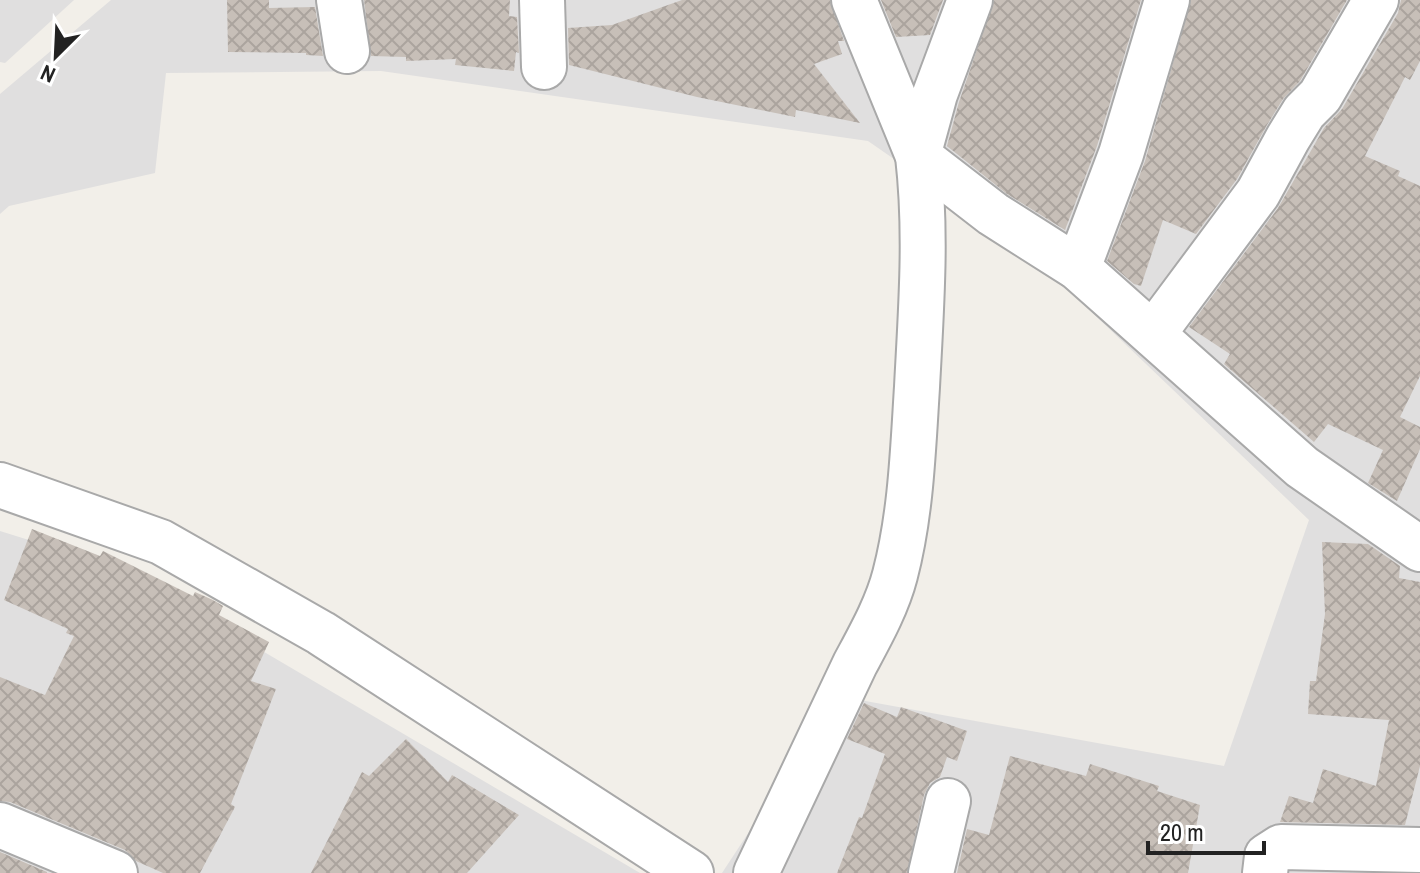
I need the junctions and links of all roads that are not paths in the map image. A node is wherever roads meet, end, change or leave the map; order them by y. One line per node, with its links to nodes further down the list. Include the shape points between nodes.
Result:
1 (339, 0): 7 (street)
2 (542, 0): 8 (street)
3 (854, 0): 9 (street)
4 (970, 0): 9 (street)
5 (1167, 0): 10 (street, via 1121,154)
6 (1376, 0): 11 (street, via 1258,193)
7 (347, 51)
8 (544, 67)
9 (918, 156): 10 (street, via 993,214); 19 (street, via 924,270 910,496 895,577)
10 (1078, 268): 11 (street)
11 (1153, 334): 13 (street, via 1302,467)
12 (0, 485): 18 (street, via 161,542 321,633)
13 (1415, 531)
14 (948, 801): 20 (street)
15 (0, 825): 17 (street)
16 (1420, 850): 21 (street, via 1281,847 1267,856)
17 (115, 873)
18 (691, 873)
19 (756, 873)
20 (931, 873)
21 (1265, 873)

